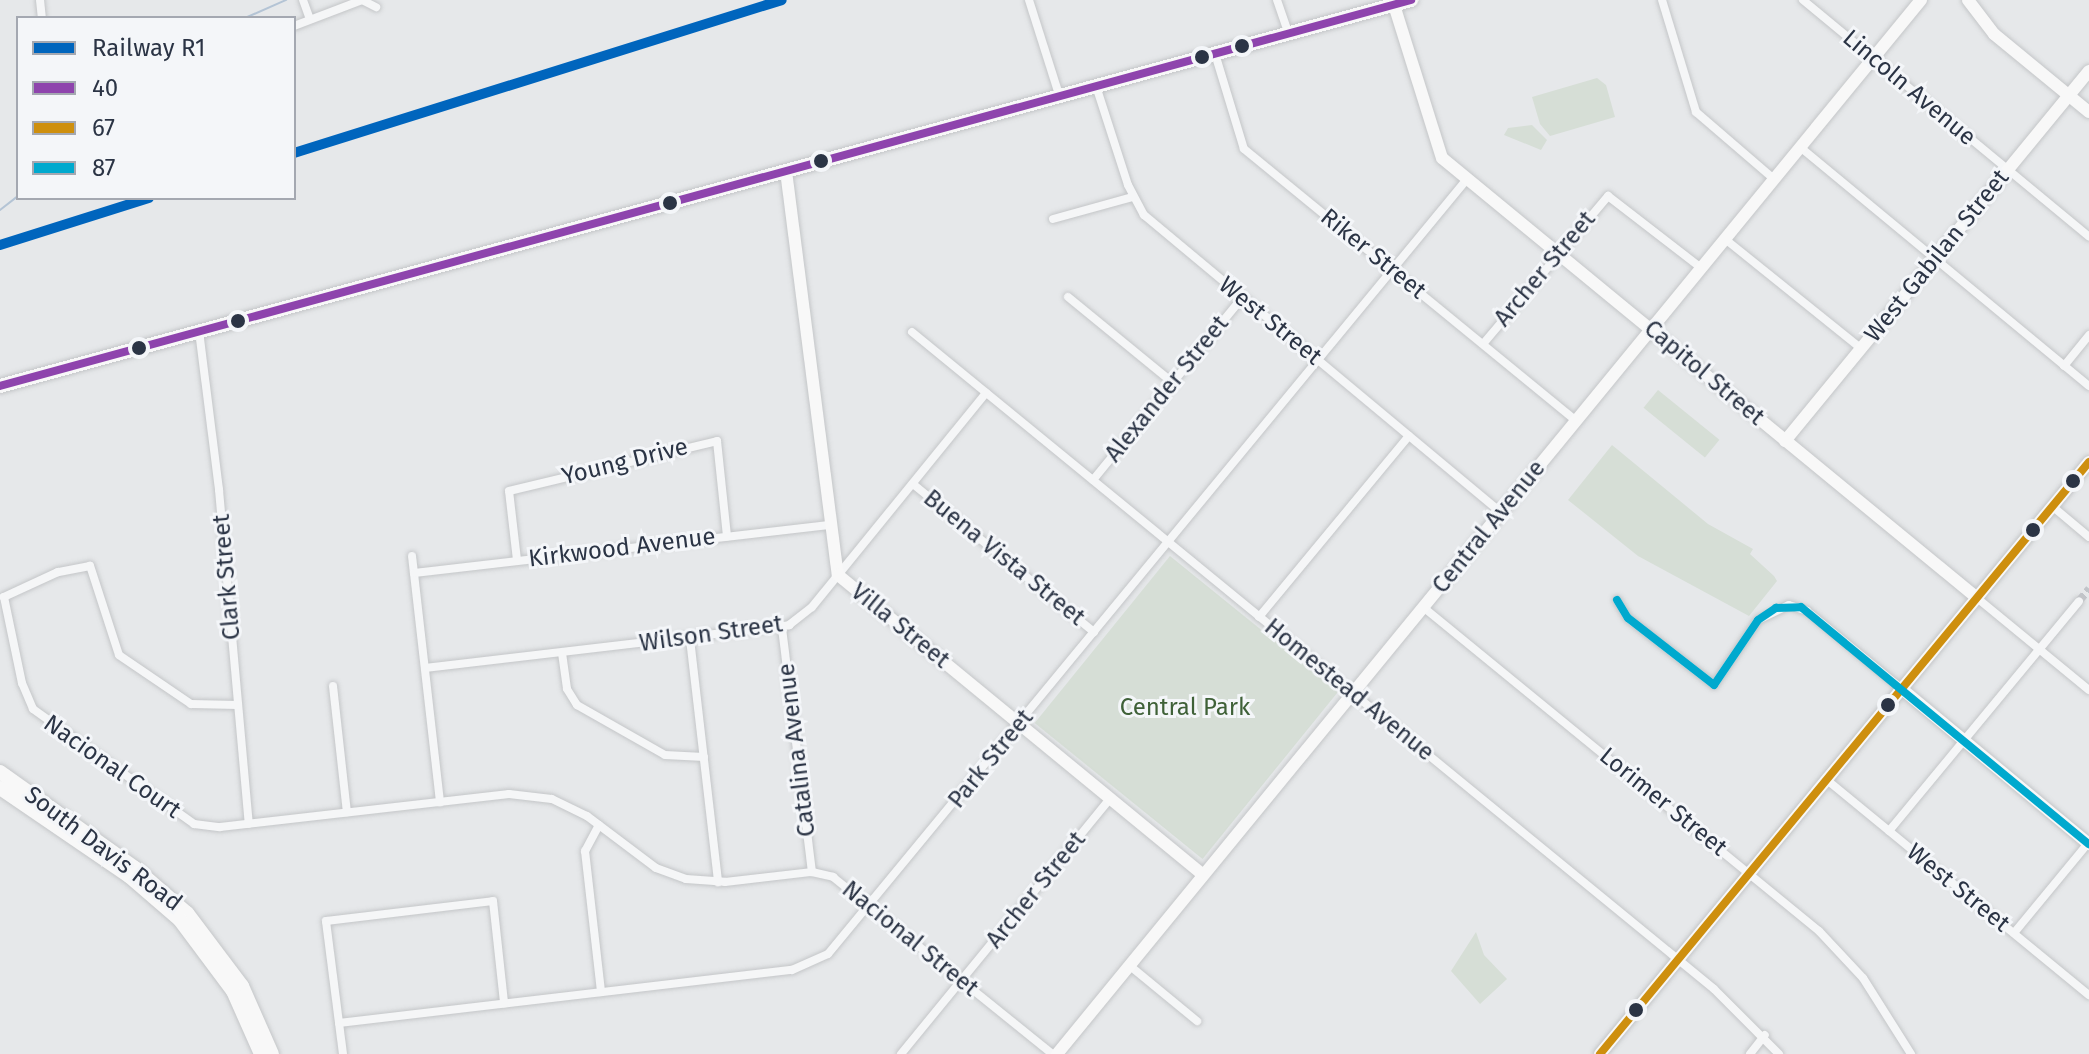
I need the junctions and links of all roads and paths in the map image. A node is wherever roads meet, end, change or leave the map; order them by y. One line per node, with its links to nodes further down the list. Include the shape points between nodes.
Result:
1 (303, 0): 11 (street)
2 (1029, 0): 19 (street)
3 (1277, 0): 13 (street)
4 (1411, 0): 9 (main road)
5 (1662, 0): 25 (street, via 1698,115)
6 (1803, 0): 15 (street, Lincoln Avenue)
7 (1921, 0): 15 (street, Central Avenue)
8 (1968, 0): 18 (street, via 1994,34)
9 (1394, 5): 13 (main road); 24 (street, Capitol Street, via 1442,158)
10 (376, 7): 11 (street, via 362,0)
11 (310, 19): 12 (street)
12 (296, 25)
13 (1289, 36): 14 (main road)
14 (1216, 57): 17 (main road); 33 (street, Riker Street, via 1244,149)
15 (1873, 59): 21 (street, Central Avenue); 22 (street, Lincoln Avenue)
16 (2089, 71): 18 (street, West Gabilan Street)
17 (1097, 89): 19 (main road); 26 (street, West Street)
18 (2069, 96): 20 (street); 22 (street, West Gabilan Street)
19 (1060, 99): 23 (main road)
20 (2089, 112)
21 (1800, 147): 25 (street, Central Avenue); 31 (street)
22 (2008, 170): 28 (street, Lincoln Avenue); 31 (street, West Gabilan Street)
23 (786, 171): 37 (main road); 56 (street, Villa Street)
24 (1467, 179): 30 (street, Capitol Street); 33 (street, Park Street)
25 (1774, 179): 29 (street, Central Avenue)
26 (1133, 197): 27 (street); 35 (street, West Street, via 1155,226)
27 (1053, 219)
28 (2089, 237)
29 (1725, 239): 32 (street, Central Avenue); 41 (street)
30 (1558, 253): 32 (street, Archer Street, via 1608,196); 36 (street, Capitol Street); 40 (street, Archer Street)
31 (1935, 259): 41 (street, West Gabilan Street); 43 (street)
32 (1701, 268): 36 (street, Central Avenue)
33 (1392, 270): 40 (street, Riker Street); 42 (street, Park Street)
34 (1068, 297): 44 (street)
35 (1242, 298): 42 (street, West Street); 44 (street, Alexander Street)
36 (1651, 329): 48 (street, Central Avenue); 50 (street, Capitol Street)
37 (199, 330): 45 (main road); 79 (street, Clark Street)
38 (912, 332): 47 (street, Homestead Avenue)
39 (2089, 335): 43 (street)
40 (1483, 344): 48 (street, Riker Street)
41 (1862, 349): 50 (street, West Gabilan Street)
42 (1318, 360): 49 (street, West Street); 59 (street, Park Street)
43 (2064, 366): 46 (street)
44 (1173, 383): 52 (street, Alexander Street)
45 (0, 386)
46 (2089, 386)
47 (986, 393): 52 (street, Homestead Avenue); 53 (street, Wilson Street)
48 (1575, 420): 55 (street, Central Avenue)
49 (1409, 436): 55 (street, West Street); 68 (street)
50 (1785, 441): 64 (street, Capitol Street)
51 (2089, 462): 54 (street)
52 (1093, 480): 59 (street, Homestead Avenue)
53 (913, 484): 63 (street, Wilson Street); 70 (street, Buena Vista Street)
54 (2052, 506): 58 (street); 64 (street)
55 (1501, 512): 67 (street, Central Avenue)
56 (829, 525): 57 (street, Kirkwood Avenue); 63 (street, Villa Street)
57 (727, 536): 61 (street, Kirkwood Avenue); 61 (street, Young Drive, via 717,441 509,491)
58 (2089, 537)
59 (1169, 543): 68 (street, Homestead Avenue); 70 (street, Park Street)
60 (412, 556): 62 (street)
61 (517, 560): 62 (street, Kirkwood Avenue)
62 (414, 573): 74 (street)
63 (838, 575): 69 (street, Wilson Street, via 806,614); 80 (street, Villa Street)
64 (1977, 598): 72 (street, Capitol Street); 76 (street)
65 (1617, 600): 76 (street, via 1639,627 1714,685 1758,620 1789,605 1807,611)
66 (2079, 601): 72 (street)
67 (1423, 607): 78 (street, Central Avenue); 96 (street, Lorimer Street)
68 (1259, 617): 78 (street, Homestead Avenue)
69 (782, 628): 71 (street, Wilson Street); 95 (street, Catalina Avenue)
70 (1094, 632): 80 (street, Park Street)
71 (690, 639): 73 (street, Wilson Street); 82 (street)
72 (2039, 649): 77 (street, Capitol Street); 81 (street)
73 (562, 653): 74 (street, Wilson Street); 82 (street, via 567,689 577,705 665,755)
74 (425, 668): 89 (street)
75 (333, 686): 90 (street)
76 (1902, 689): 81 (street); 85 (street)
77 (2089, 690)
78 (1352, 693): 97 (street, Central Avenue); 101 (street, Homestead Avenue)
79 (238, 705): 91 (street, Clark Street); 91 (street, Nacional Court, via 191,704 119,655 90,566 58,572 4,597 24,691 42,719 189,821 213,827)
80 (1020, 724): 88 (street, Villa Street); 99 (street, Park Street)
81 (1964, 740): 93 (street); 94 (street)
82 (704, 757): 98 (street)
83 (0, 765): 87 (main road)
84 (0, 772): 87 (main road, South Davis Road)
85 (1827, 780): 93 (street, West Street); 96 (street)
86 (0, 789): 87 (main road)
87 (21, 795): 110 (main road, South Davis Road, via 180,920 233,991); 111 (main road, South Davis Road, via 155,883 187,913 242,986)
88 (1110, 799): 97 (street, Villa Street); 103 (street, Archer Street)
89 (440, 802): 90 (street, Nacional Street); 92 (street, Nacional Street, via 532,795 566,804)
90 (347, 812): 91 (street, Nacional Street)
91 (249, 824)
92 (599, 825): 98 (street, Nacional Street, via 666,873); 104 (street, via 585,851)
93 (1889, 831): 100 (street, West Street)
94 (2089, 843): 100 (street)
95 (812, 872): 98 (street, Nacional Street); 99 (street, Nacional Street, via 839,881)
96 (1749, 873): 101 (street); 118 (street, Lorimer Street, via 1850,962)
97 (1203, 875): 102 (street, Central Avenue)
98 (718, 882)
99 (871, 906): 103 (street, Nacional Street); 104 (street, Park Street, via 834,949 800,968)
100 (2014, 933): 105 (street, West Street)
101 (1678, 961): 109 (street, Homestead Avenue); 115 (street)
102 (1130, 966): 107 (street); 114 (street, Central Avenue)
103 (962, 981): 113 (street, Archer Street); 114 (street, Nacional Street)
104 (601, 992): 106 (street, Park Street)
105 (2089, 995)
106 (504, 1003): 108 (street, Park Street); 108 (street, via 493,901 326,921)
107 (1197, 1021)
108 (339, 1023): 112 (street)
109 (1765, 1035): 116 (street); 117 (street, Homestead Avenue)
110 (261, 1054)
111 (272, 1054)
112 (343, 1054)
113 (901, 1054)
114 (1055, 1054)
115 (1600, 1054)
116 (1750, 1054)
117 (1779, 1054)
118 (1911, 1054)

